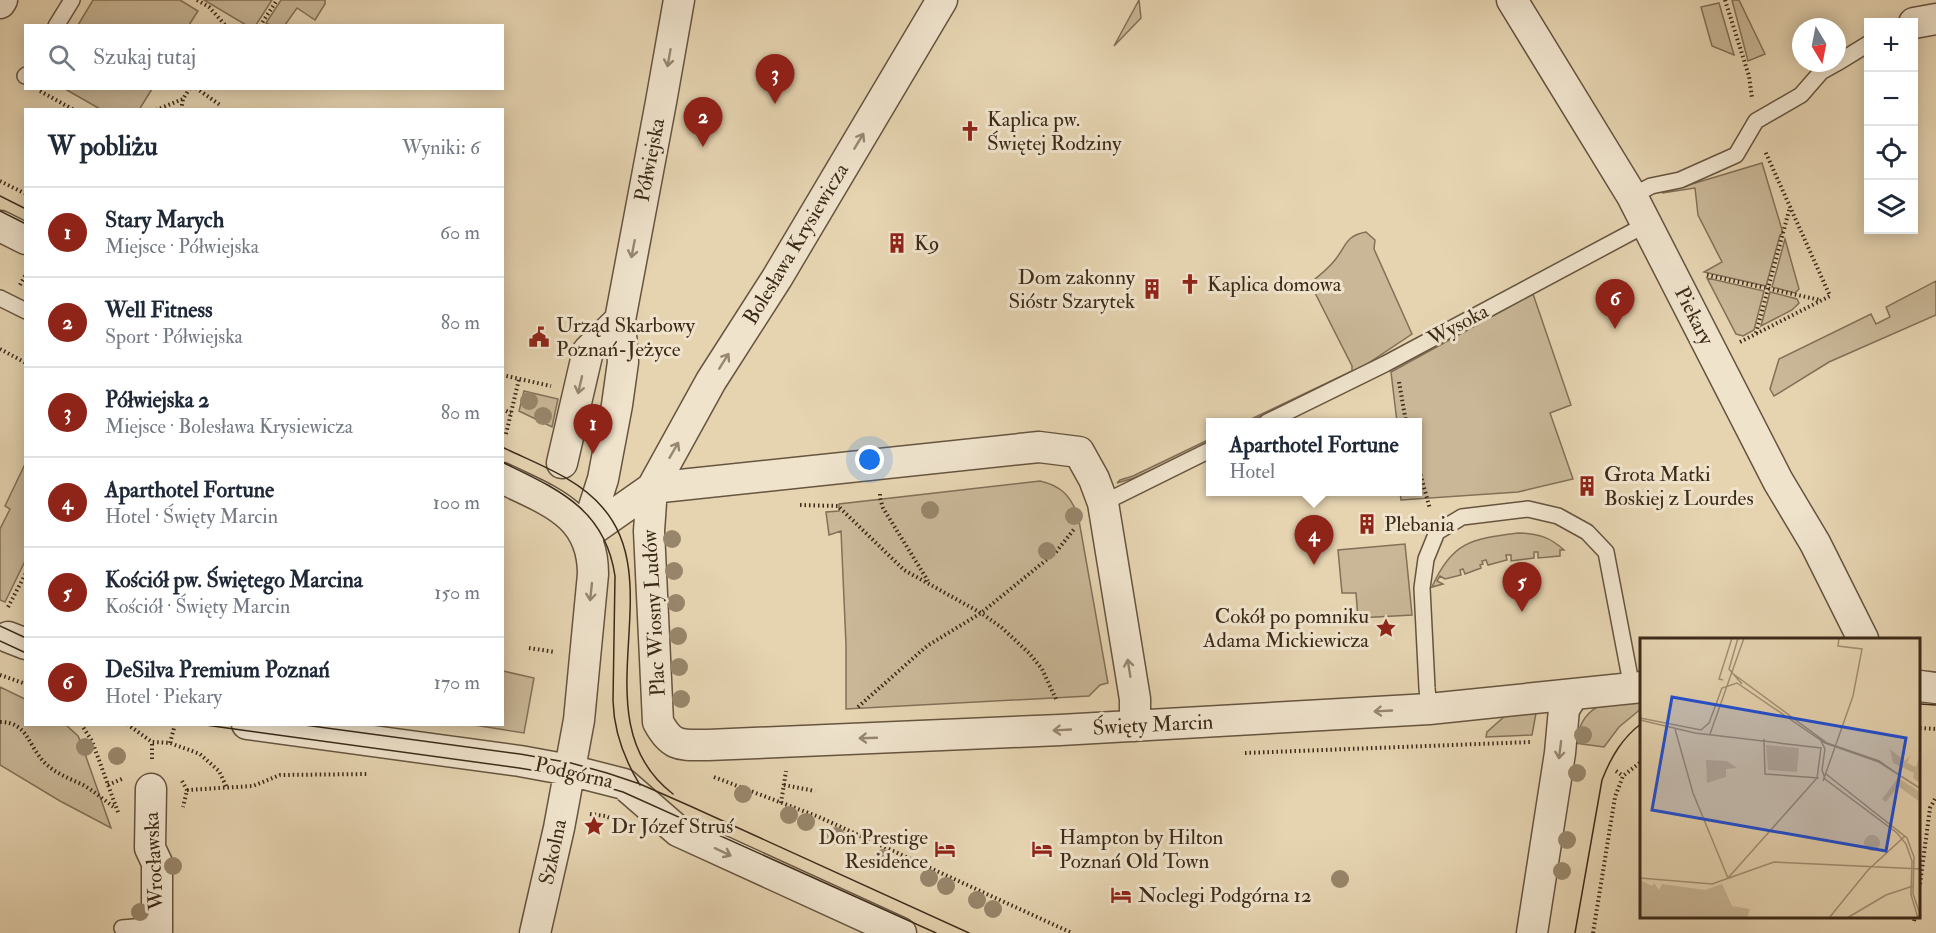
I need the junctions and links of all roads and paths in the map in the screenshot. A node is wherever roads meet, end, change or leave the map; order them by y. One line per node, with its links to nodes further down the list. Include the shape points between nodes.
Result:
1 (72, 0): 10 (lane)
2 (197, 0): 11 (path)
3 (276, 0): 12 (path)
4 (679, 0): 37 (street, Półwiejska, one-way to 37)
5 (942, 0): 56 (street, Bolesława Krysiewicza, one-way to 5, via 711,381)
6 (1512, 0): 27 (street, Piekary)
7 (1725, 0): 24 (path, via 1749,76)
8 (1936, 19): 9 (street)
9 (1918, 22)
10 (57, 24)
11 (224, 24)
12 (261, 24)
13 (1864, 47): 14 (lane)
14 (1846, 58)
15 (1821, 72): 24 (lane, via 1801,96)
16 (38, 90): 21 (path)
17 (189, 90): 19 (path)
18 (199, 90): 20 (path)
19 (183, 99): 22 (path); 23 (path)
20 (220, 105)
21 (66, 108)
22 (161, 108)
23 (181, 108)
24 (1756, 121): 27 (lane, via 1736,155); 28 (path)
25 (0, 181): 26 (path)
26 (24, 193)
27 (1632, 196): 29 (street, Piekary)
28 (1790, 207): 33 (path); 35 (path, via 1830,296)
29 (1647, 224): 48 (lane, Wysoka); 65 (street, Piekary)
30 (0, 226): 31 (street)
31 (24, 238)
32 (1698, 273): 33 (path)
33 (1768, 289): 35 (path); 38 (path)
34 (0, 298): 36 (lane)
35 (1821, 300): 38 (path)
36 (24, 310)
37 (620, 320): 45 (street, one-way to 45, via 588,351); 60 (street, Półwiejska, via 623,362 617,405 603,479)
38 (1756, 334): 39 (path)
39 (1737, 344)
40 (0, 349): 41 (path)
41 (24, 362)
42 (504, 375): 43 (path)
43 (519, 379): 45 (path); 47 (path)
44 (1400, 383): 49 (path)
45 (578, 393): 52 (street)
46 (504, 410): 47 (path)
47 (511, 413): 50 (path)
48 (1277, 418)
49 (1405, 418)
50 (506, 434)
51 (1206, 452): 57 (lane)
52 (562, 463)
53 (885, 464): 56 (street); 57 (street, via 1039,447 1079,452); 62 (path, via 880,498 883,508)
54 (504, 479): 60 (street, via 561,509)
55 (1422, 480): 59 (path)
56 (652, 488): 60 (street); 85 (street, Plac Wiosny Ludów, via 649,531 658,722)
57 (1102, 504): 63 (path, via 1086,514 1056,552); 80 (street, one-way to 57, via 1135,699)
58 (838, 506): 62 (path, via 904,570)
59 (1437, 532): 71 (lane, via 1462,518 1528,509 1558,516 1587,532 1606,552); 74 (lane, via 1426,558 1422,588)
60 (585, 535): 88 (street, one-way to 88, via 592,553 593,574 579,720)
61 (24, 580): 64 (path)
62 (929, 583): 63 (path)
63 (981, 613): 75 (path, via 927,646); 84 (path, via 1001,627 1042,669 1056,698)
64 (10, 631)
65 (1862, 638)
66 (529, 648): 67 (path)
67 (560, 652)
68 (0, 675): 69 (path)
69 (24, 683)
70 (1921, 686): 72 (street)
71 (1637, 688): 73 (street, Święty Marcin)
72 (1936, 688)
73 (1573, 695): 74 (street, Święty Marcin); 109 (street, one-way to 109, via 1564,709)
74 (1430, 709): 80 (street, Święty Marcin, one-way to 80)
75 (854, 712)
76 (0, 722): 101 (path, via 22,729 46,764)
77 (82, 726): 101 (path, via 92,741)
78 (129, 726): 86 (path, via 152,742)
79 (262, 726): 88 (street, Podgórna)
80 (1135, 726): 84 (street, Święty Marcin, one-way to 84)
81 (174, 728): 86 (path)
82 (1921, 728): 83 (path)
83 (1936, 729)
84 (1060, 730): 85 (street, Święty Marcin, one-way to 85, via 708,746 682,745)
85 (666, 737)
86 (170, 743): 95 (path, via 200,754 219,771)
87 (1640, 763): 93 (path)
88 (569, 770): 106 (street, Szkolna); 107 (street, Podgórna, one-way to 107, via 624,784 678,831)
89 (787, 770): 94 (path)
90 (1616, 771): 93 (path)
91 (372, 774): 95 (path, via 280,774 253,786)
92 (705, 774): 100 (path)
93 (1623, 776): 110 (path, via 1615,797)
94 (784, 785): 98 (path); 100 (path)
95 (226, 788): 97 (path)
96 (151, 789): 105 (street, Wrocławska, via 150,848 157,863)
97 (188, 790)
98 (815, 790)
99 (1936, 797): 103 (path, via 1930,808)
100 (781, 803): 108 (path)
101 (116, 808): 102 (path)
102 (124, 824)
103 (1921, 876)
104 (122, 928): 105 (lane)
105 (157, 929)
106 (535, 933)
107 (901, 933)
108 (1072, 933)
109 (1532, 933)
110 (1593, 933)

